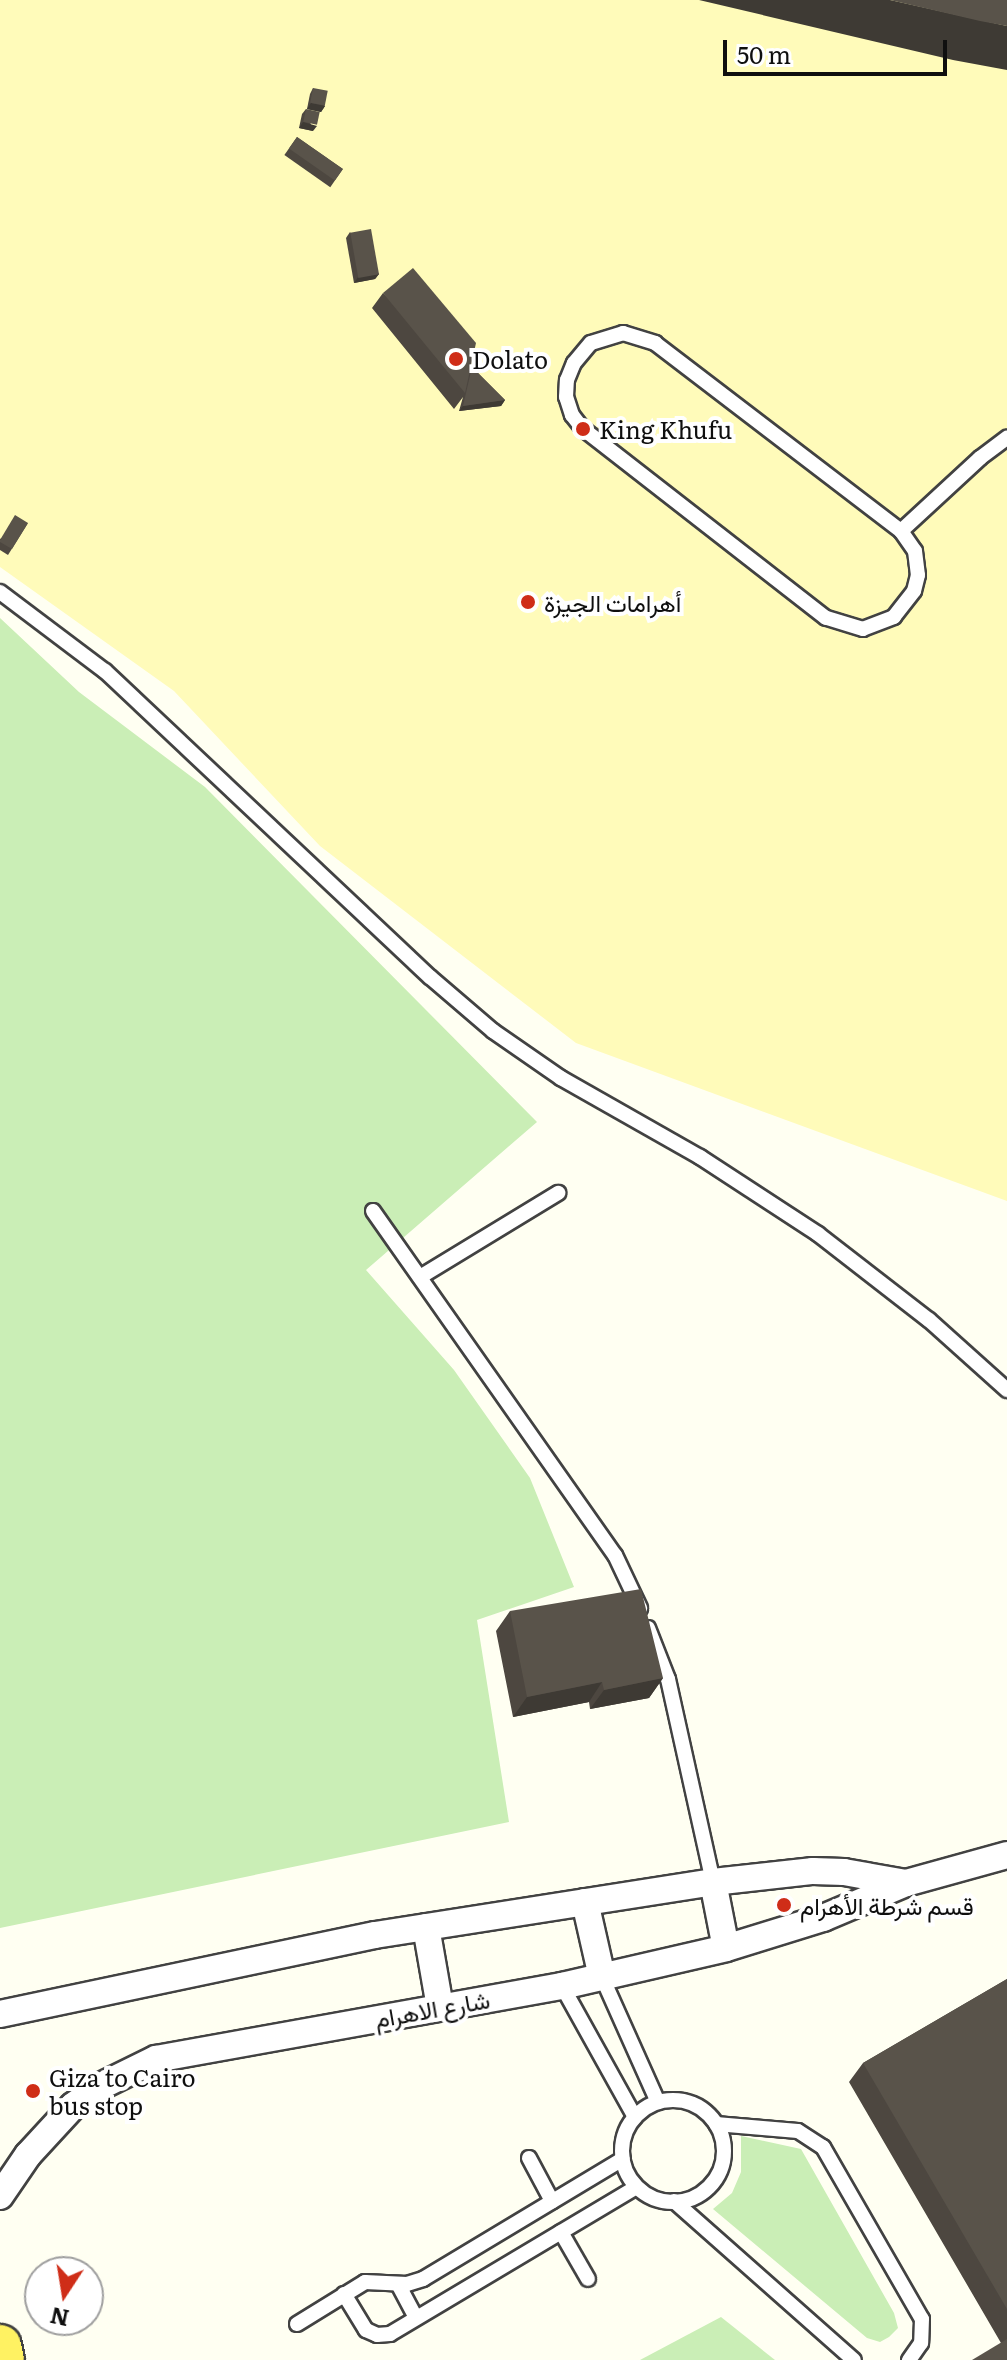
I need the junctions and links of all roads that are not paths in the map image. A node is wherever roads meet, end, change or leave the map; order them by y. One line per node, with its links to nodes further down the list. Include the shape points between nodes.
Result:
1 (1007, 438): 2 (lane)
2 (901, 531): 2 (lane, via 918,563 914,591 905,605 894,617 863,629 826,618 583,429 566,397 574,363 606,335 640,335)
3 (0, 592): 7 (lane, via 105,671 493,1031 818,1234 929,1320)
4 (558, 1193): 6 (lane)
5 (373, 1211): 6 (lane)
6 (420, 1277): 9 (lane, via 615,1555 668,1679)
7 (1007, 1390)
8 (1007, 1855): 10 (street, شارع الاهرام)
9 (713, 1882): 10 (street, شارع الاهرام, via 813,1871); 11 (street, شارع الاهرام); 13 (street)
10 (906, 1883): 13 (street, شارع الاهرام, via 823,1918)
11 (585, 1902): 12 (street, شارع الاهرام); 14 (street)
12 (426, 1927): 16 (street); 17 (street, شارع الاهرام)
13 (726, 1948): 14 (street, شارع الاهرام)
14 (602, 1977): 15 (street, شارع الاهرام); 18 (lane)
15 (562, 1986): 16 (street, شارع الاهرام); 19 (lane)
16 (440, 2007): 24 (street, شارع الاهرام, via 186,2051 126,2072 73,2106 50,2128)
17 (0, 2014)
18 (658, 2102): 19 (lane); 20 (lane, via 685,2101)
19 (635, 2117): 22 (lane, via 624,2137)
20 (716, 2124): 26 (lane, via 724,2149 718,2175 700,2194); 36 (lane, via 783,2127 812,2137 823,2147 922,2319 921,2343)
21 (529, 2158): 25 (lane)
22 (623, 2159): 23 (lane); 25 (lane)
23 (637, 2187): 26 (lane, via 654,2198); 27 (lane)
24 (0, 2196)
25 (552, 2201): 29 (lane, via 423,2279)
26 (674, 2201): 35 (lane)
27 (561, 2232): 28 (lane); 31 (lane)
28 (588, 2279)
29 (398, 2284): 30 (lane, via 365,2282); 31 (lane)
30 (344, 2294): 31 (lane, via 371,2333 390,2334); 32 (lane)
31 (416, 2318)
32 (297, 2324)
33 (0, 2346): 34 (main road)
34 (3, 2360)
35 (854, 2360)
36 (909, 2360)

